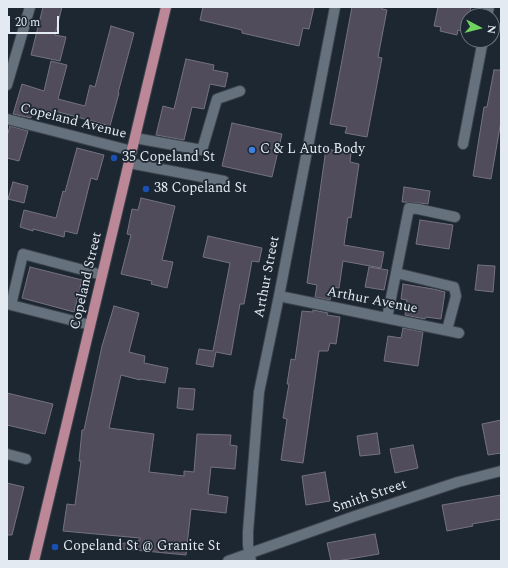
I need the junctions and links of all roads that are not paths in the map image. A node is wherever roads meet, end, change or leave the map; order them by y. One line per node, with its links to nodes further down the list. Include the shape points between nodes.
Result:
1 (30, 7): 5 (street)
2 (166, 7): 8 (main road, Copeland Street)
3 (335, 7): 16 (street, Arthur Street)
4 (481, 48): 9 (street)
5 (7, 85)
6 (240, 92): 8 (street, via 217,99 202,150)
7 (7, 119): 10 (street, Copeland Avenue)
8 (135, 138): 10 (main road, Copeland Street)
9 (463, 144)
10 (132, 151): 11 (main road, Copeland Street)
11 (129, 163): 12 (street); 15 (main road, Copeland Street)
12 (224, 181)
13 (455, 216): 14 (street, via 410,208)
14 (396, 273): 18 (street); 20 (street, via 454,287 456,296)
15 (102, 275): 17 (street, via 23,254); 19 (main road, Copeland Street)
16 (279, 296): 18 (street, Arthur Avenue); 25 (street, Arthur Street, via 257,406 248,532)
17 (9, 307): 19 (street)
18 (387, 318): 20 (street, Arthur Avenue)
19 (90, 325): 26 (main road, Copeland Street)
20 (447, 330): 21 (street, Arthur Avenue)
21 (459, 333)
22 (7, 454): 23 (street)
23 (26, 459)
24 (501, 471): 25 (street, Smith Street, via 458,482 355,516)
25 (250, 557): 27 (street, Smith Street)
26 (34, 561)
27 (228, 561)

